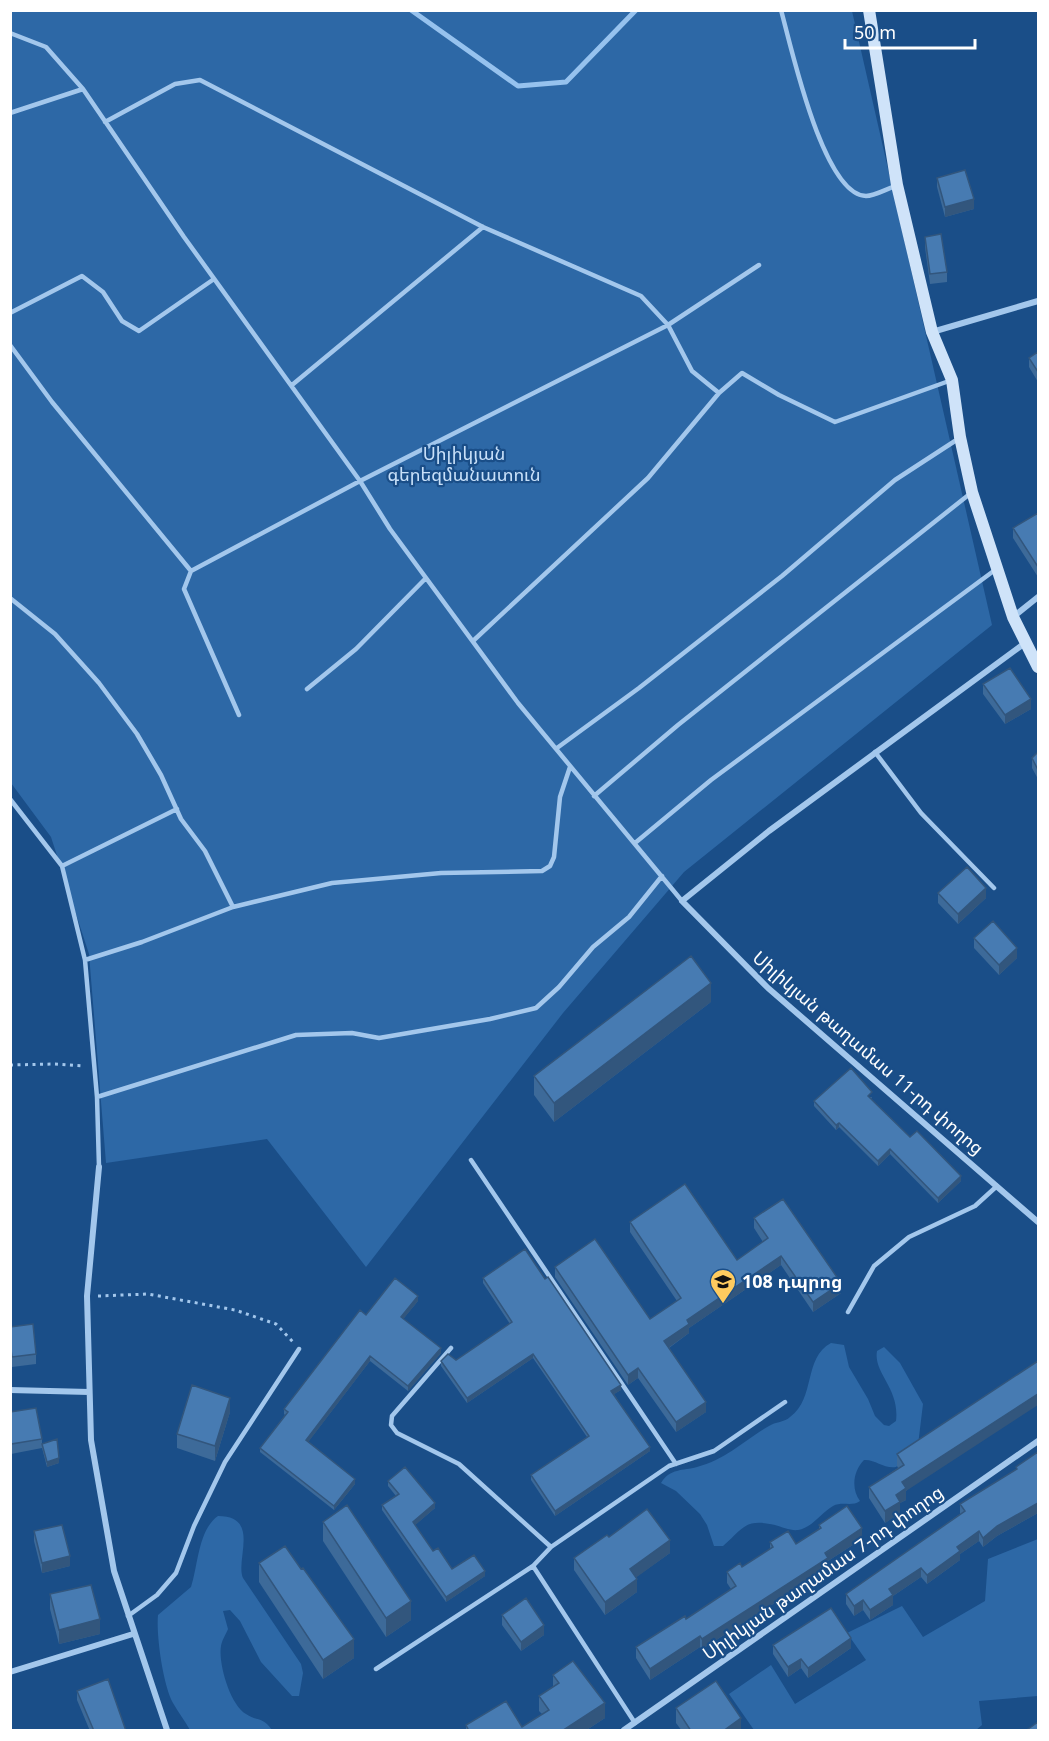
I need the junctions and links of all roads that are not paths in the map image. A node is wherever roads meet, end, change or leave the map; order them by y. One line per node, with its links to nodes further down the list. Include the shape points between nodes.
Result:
1 (781, 10): 7 (lane, via 822,148 833,170 850,190 866,196)
2 (869, 10): 7 (main road)
3 (10, 33): 4 (lane, via 46,47)
4 (83, 89): 5 (lane); 6 (lane)
5 (10, 113)
6 (105, 122): 8 (lane, via 175,84 200,80); 10 (lane)
7 (897, 185): 14 (main road)
8 (483, 227): 13 (lane, via 641,296); 17 (lane)
9 (759, 265): 13 (lane)
10 (214, 279): 12 (lane, via 140,331 122,321 103,292 82,276); 17 (lane)
11 (1038, 301): 14 (street)
12 (10, 313)
13 (668, 325): 18 (lane, via 692,371); 20 (lane)
14 (932, 332): 16 (main road)
15 (10, 345): 23 (lane)
16 (952, 380): 18 (lane, via 835,422 779,396 742,373); 19 (main road)
17 (292, 385): 20 (lane)
18 (719, 393): 28 (lane, via 648,478)
19 (960, 437): 21 (main road); 33 (lane, via 895,480 782,576)
20 (360, 481): 23 (lane); 24 (lane)
21 (972, 492): 22 (main road); 36 (lane)
22 (997, 568): 27 (main road); 39 (lane, via 711,780)
23 (191, 571): 32 (lane, via 184,589)
24 (426, 578): 28 (lane); 31 (lane, via 356,649)
25 (1038, 597): 27 (street)
26 (10, 598): 38 (lane, via 55,634 99,682 136,734)
27 (1013, 617): 29 (main road)
28 (473, 641): 33 (lane)
29 (1025, 643): 30 (main road); 34 (street)
30 (1038, 667)
31 (307, 689)
32 (239, 715)
33 (557, 748): 35 (lane)
34 (875, 752): 42 (lane, via 921,813); 43 (street)
35 (570, 767): 36 (lane); 44 (lane, via 560,797 554,857 542,871 441,873 332,883)
36 (594, 796): 39 (lane)
37 (10, 799): 40 (lane)
38 (177, 809): 40 (lane); 44 (lane, via 205,851)
39 (635, 843): 41 (lane)
40 (62, 866): 45 (lane)
41 (662, 876): 43 (lane); 46 (lane, via 629,917 593,947 536,1008 379,1038 352,1032 296,1035)
42 (994, 888)
43 (682, 901): 49 (street, Սիլիկյան թաղամաս 11-րդ փողոց, via 768,988)
44 (233, 907): 45 (lane)
45 (85, 960): 46 (lane)
46 (97, 1097): 48 (lane)
47 (471, 1160): 58 (lane)
48 (99, 1167): 55 (street, via 87,1296)
49 (997, 1186): 50 (street, Սիլիկյան թաղամաս 11-րդ փողոց); 51 (lane, via 975,1206 909,1237 874,1266)
50 (1038, 1222)
51 (848, 1312)
52 (451, 1348): 59 (lane, via 392,1416 391,1425 397,1433 459,1464)
53 (299, 1349): 61 (lane, via 225,1462 176,1573 157,1595)
54 (10, 1390): 55 (street)
55 (89, 1392): 61 (street, via 91,1440 110,1549)
56 (785, 1402): 58 (lane, via 714,1451)
57 (1038, 1441): 65 (street, Սիլիկյան թաղամաս 7-րդ փողոց)
58 (676, 1464): 59 (lane)
59 (551, 1547): 60 (lane)
60 (533, 1566): 63 (lane); 65 (lane)
61 (128, 1616): 62 (street)
62 (133, 1634): 64 (street); 66 (street)
63 (376, 1669)
64 (10, 1672)
65 (635, 1723): 67 (street, Սիլիկյան թաղամաս 7-րդ փողոց); 68 (street)
66 (167, 1731)
67 (624, 1731)
68 (640, 1731)

